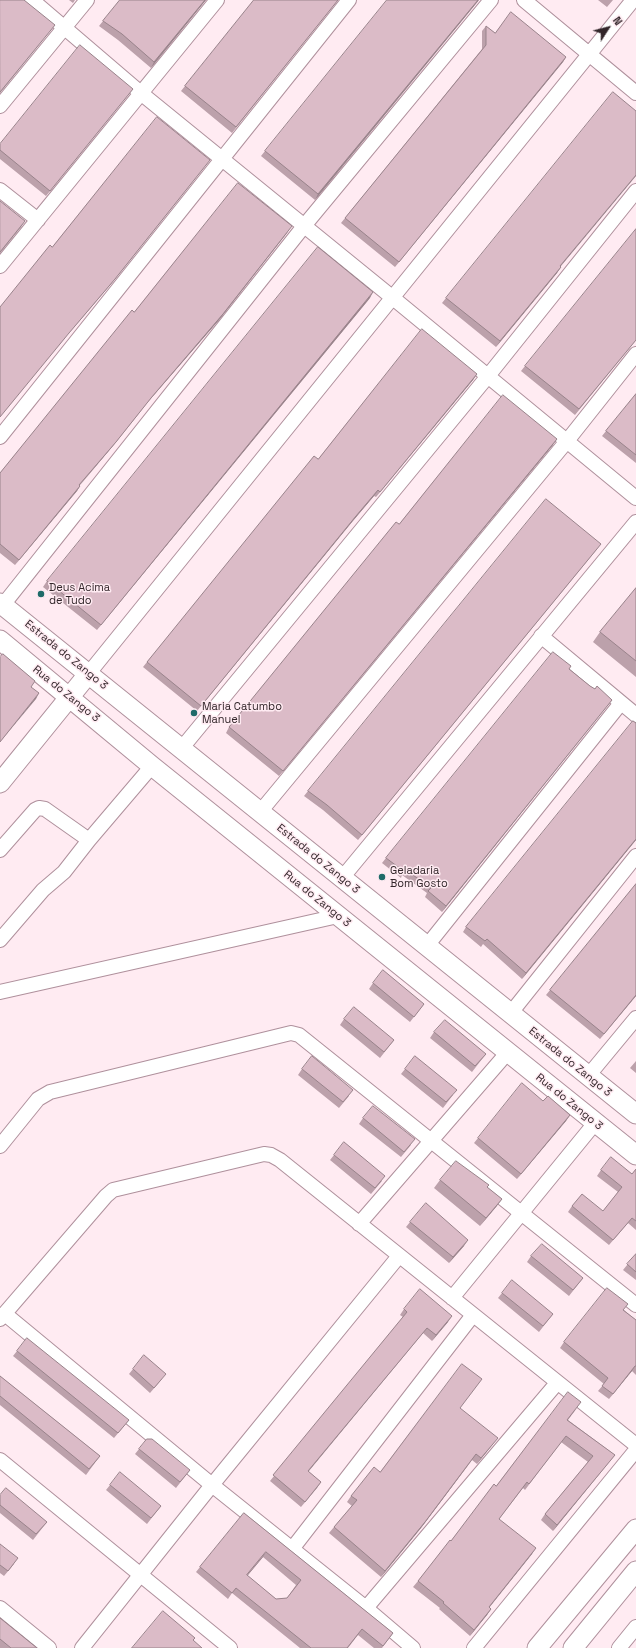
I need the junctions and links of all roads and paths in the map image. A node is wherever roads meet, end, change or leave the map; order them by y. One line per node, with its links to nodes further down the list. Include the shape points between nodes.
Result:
1 (32, 0): 8 (street)
2 (87, 0): 8 (street)
3 (217, 0): 11 (street)
4 (350, 0): 13 (street)
5 (491, 0): 17 (street)
6 (524, 0): 9 (street)
7 (633, 0): 9 (street)
8 (65, 28): 11 (street); 12 (street)
9 (588, 54): 10 (street); 19 (street)
10 (636, 93)
11 (142, 94): 13 (street); 16 (street)
12 (0, 106)
13 (222, 159): 17 (street); 22 (street)
14 (0, 190): 16 (street)
15 (636, 191): 21 (street)
16 (38, 220): 18 (street)
17 (304, 226): 19 (street); 26 (street)
18 (0, 266)
19 (393, 298): 21 (street); 29 (street)
20 (636, 354): 23 (street)
21 (488, 376): 23 (street); 33 (street)
22 (0, 437)
23 (567, 441): 24 (street); 36 (street)
24 (636, 498)
25 (636, 522): 27 (street)
26 (1, 604): 29 (street, Estrada do Zango 3)
27 (541, 636): 31 (street); 40 (street)
28 (0, 640): 30 (street, Rua do Zango 3)
29 (89, 674): 30 (street); 33 (street, Estrada do Zango 3)
30 (70, 697): 34 (street, Rua do Zango 3); 35 (street)
31 (621, 704): 32 (street); 43 (street)
32 (636, 715)
33 (181, 749): 36 (street, Estrada do Zango 3)
34 (152, 766): 37 (street); 41 (street, Rua do Zango 3)
35 (0, 783)
36 (260, 812): 40 (street, Estrada do Zango 3)
37 (89, 840): 38 (street, via 45,809 39,808); 42 (street, via 64,872 43,890)
38 (0, 850)
39 (636, 856): 45 (street)
40 (342, 878): 43 (street, Estrada do Zango 3)
41 (338, 916): 44 (street); 47 (street, Rua do Zango 3)
42 (0, 940)
43 (426, 947): 45 (street, Estrada do Zango 3)
44 (0, 992)
45 (510, 1014): 48 (street, Estrada do Zango 3)
46 (636, 1018): 48 (street)
47 (508, 1052): 50 (street, Rua do Zango 3); 51 (street)
48 (588, 1076): 49 (street, Estrada do Zango 3)
49 (636, 1114)
50 (595, 1123): 53 (street, Rua do Zango 3); 54 (street)
51 (432, 1140): 52 (street, via 299,1035 291,1033 50,1092 38,1099); 54 (street); 55 (street)
52 (0, 1146)
53 (636, 1155)
54 (521, 1213): 57 (street); 58 (street)
55 (359, 1224): 56 (street); 60 (street, via 272,1155 264,1154 120,1188 106,1196)
56 (399, 1256): 57 (street); 65 (street)
57 (452, 1298): 59 (street)
58 (636, 1305)
59 (473, 1315): 61 (street); 67 (street)
60 (2, 1317): 65 (street)
61 (557, 1383): 62 (street); 71 (street)
62 (636, 1445)
63 (636, 1450): 77 (street)
64 (0, 1460): 69 (street)
65 (212, 1485): 67 (street); 69 (street)
66 (636, 1529): 78 (street)
67 (292, 1549): 71 (street)
68 (636, 1571): 79 (street)
69 (140, 1575): 74 (street); 75 (street)
70 (0, 1608): 73 (street)
71 (366, 1608): 76 (street)
72 (636, 1627): 80 (street)
73 (49, 1648)
74 (82, 1648)
75 (230, 1648)
76 (413, 1648)
77 (474, 1648)
78 (537, 1648)
79 (573, 1648)
80 (619, 1648)

